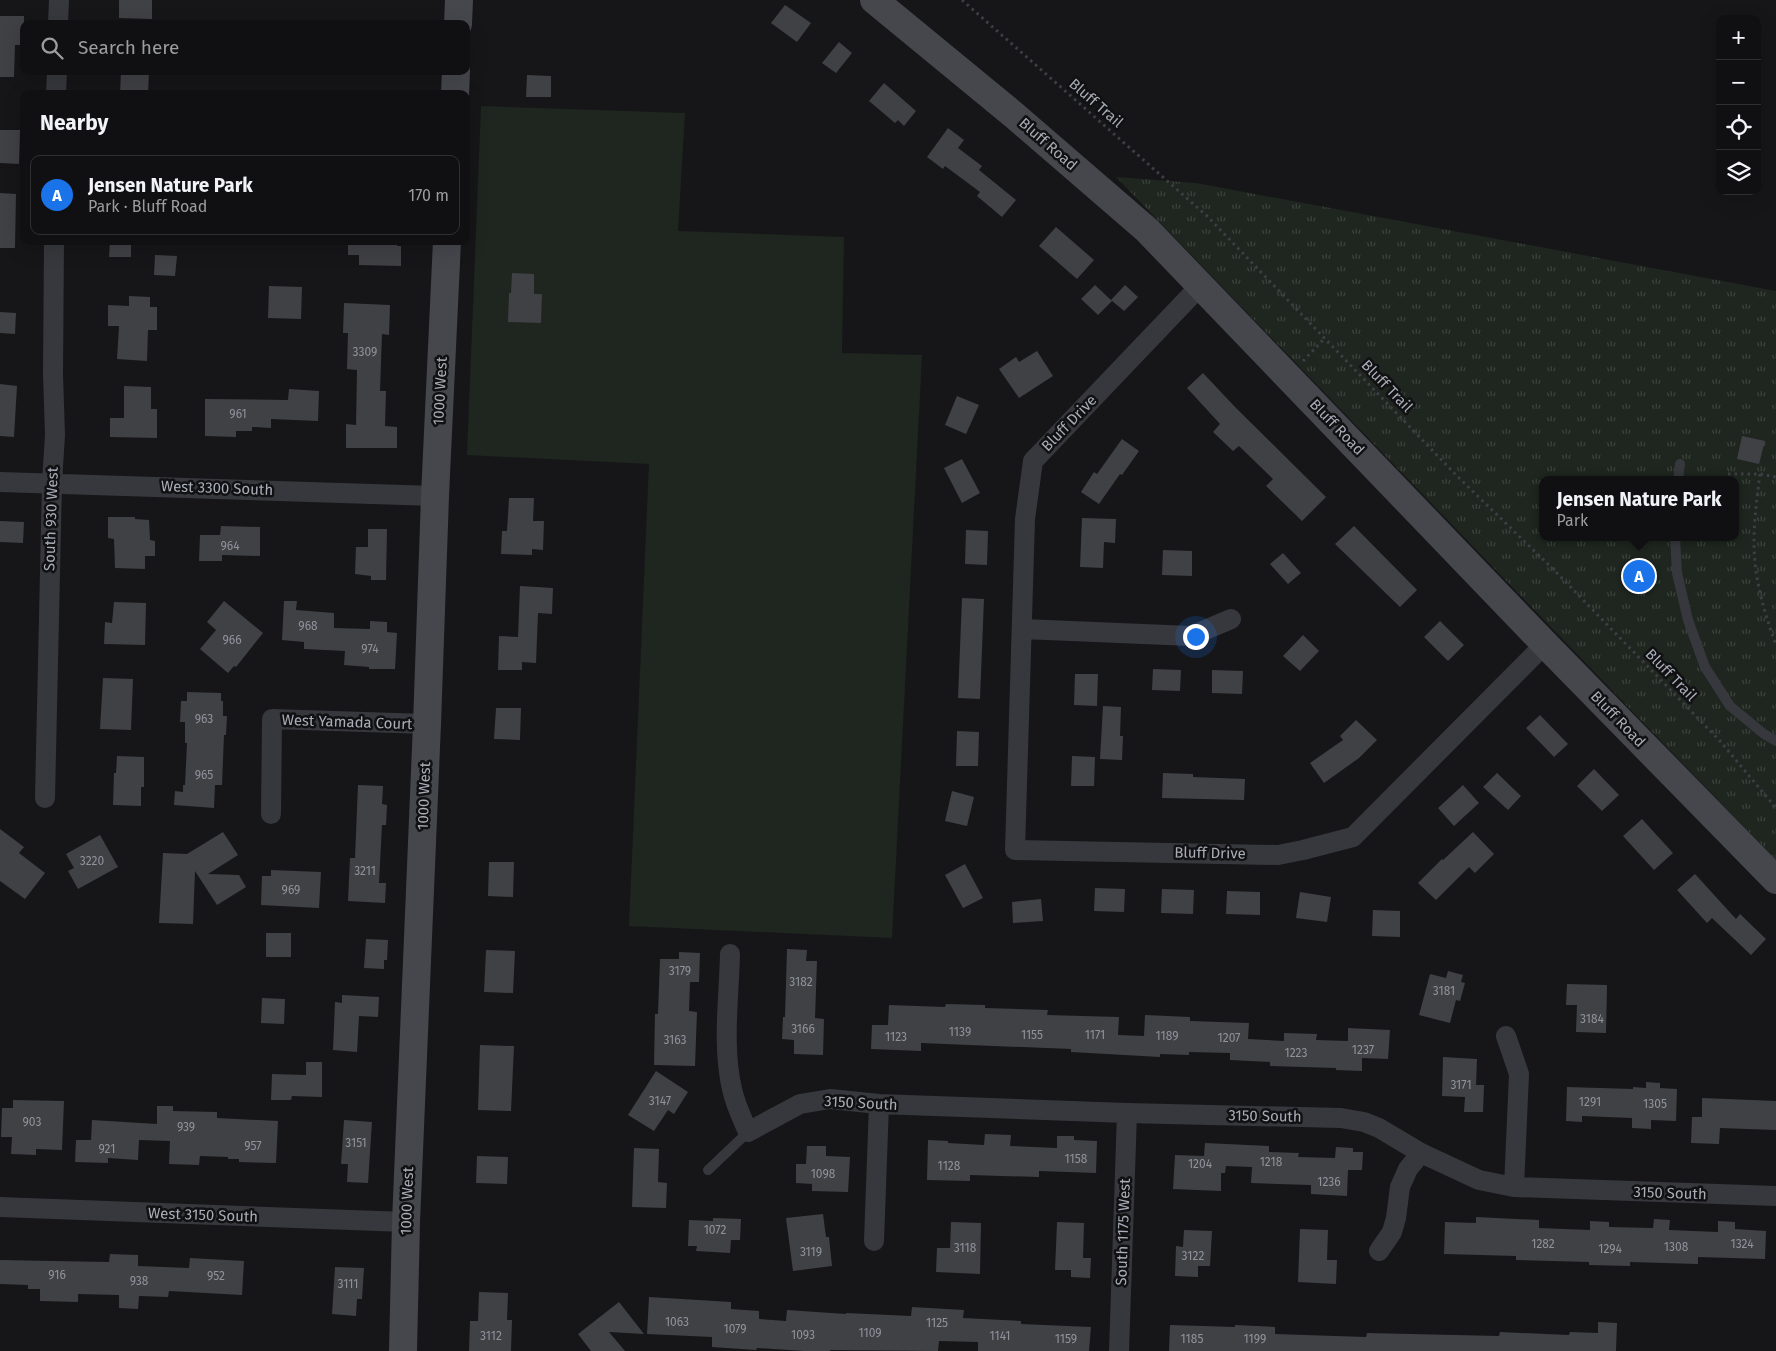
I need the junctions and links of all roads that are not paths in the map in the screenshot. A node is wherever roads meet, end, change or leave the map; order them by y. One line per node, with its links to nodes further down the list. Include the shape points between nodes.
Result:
1 (59, 0): 4 (street)
2 (459, 0): 5 (main road)
3 (874, 0): 12 (main road, Bluff Road, via 1147,230)
4 (58, 20)
5 (458, 20)
6 (57, 75): 8 (street)
7 (456, 75): 9 (main road)
8 (56, 90)
9 (454, 90)
10 (54, 245): 16 (street, South 930 West, via 55,435)
11 (447, 245): 17 (main road, 1000 West)
12 (1200, 286): 20 (street, Bluff Drive, via 1033,461 1025,519); 21 (main road, Bluff Road)
13 (1680, 464): 14 (lane)
14 (1678, 476)
15 (0, 482): 16 (street, West 3300 South)
16 (52, 482): 17 (street, West 3300 South); 24 (street, South 930 West)
17 (435, 496): 22 (main road, 1000 West)
18 (1675, 541): 23 (lane, via 1677,573 1688,620 1705,667 1730,706)
19 (1231, 619): 20 (street, via 1191,636)
20 (1023, 629): 21 (street, Bluff Drive, via 1015,850 1278,854 1353,837)
21 (1544, 644): 26 (main road, Bluff Road)
22 (427, 724): 25 (street, West Yamada Court, via 272,720); 37 (main road, 1000 West)
23 (1776, 741)
24 (45, 798)
25 (271, 814)
26 (1776, 880)
27 (730, 954): 31 (street, via 728,1066 732,1090)
28 (1506, 1036): 34 (street, via 1519,1074)
29 (879, 1104): 30 (street, 3150 South); 31 (street, 3150 South, via 830,1099 800,1104); 38 (street)
30 (1127, 1113): 32 (street, 3150 South, via 1341,1118 1379,1128); 41 (street, South 1175 West)
31 (748, 1132): 33 (lane)
32 (1421, 1152): 34 (street, 3150 South, via 1479,1180); 39 (street, via 1400,1187 1392,1232)
33 (708, 1170)
34 (1514, 1187): 35 (street, 3150 South)
35 (1776, 1196)
36 (0, 1207): 37 (street, West 3150 South)
37 (406, 1222): 40 (main road, 1000 West)
38 (874, 1241)
39 (1379, 1251)
40 (403, 1351)
41 (1119, 1351)

